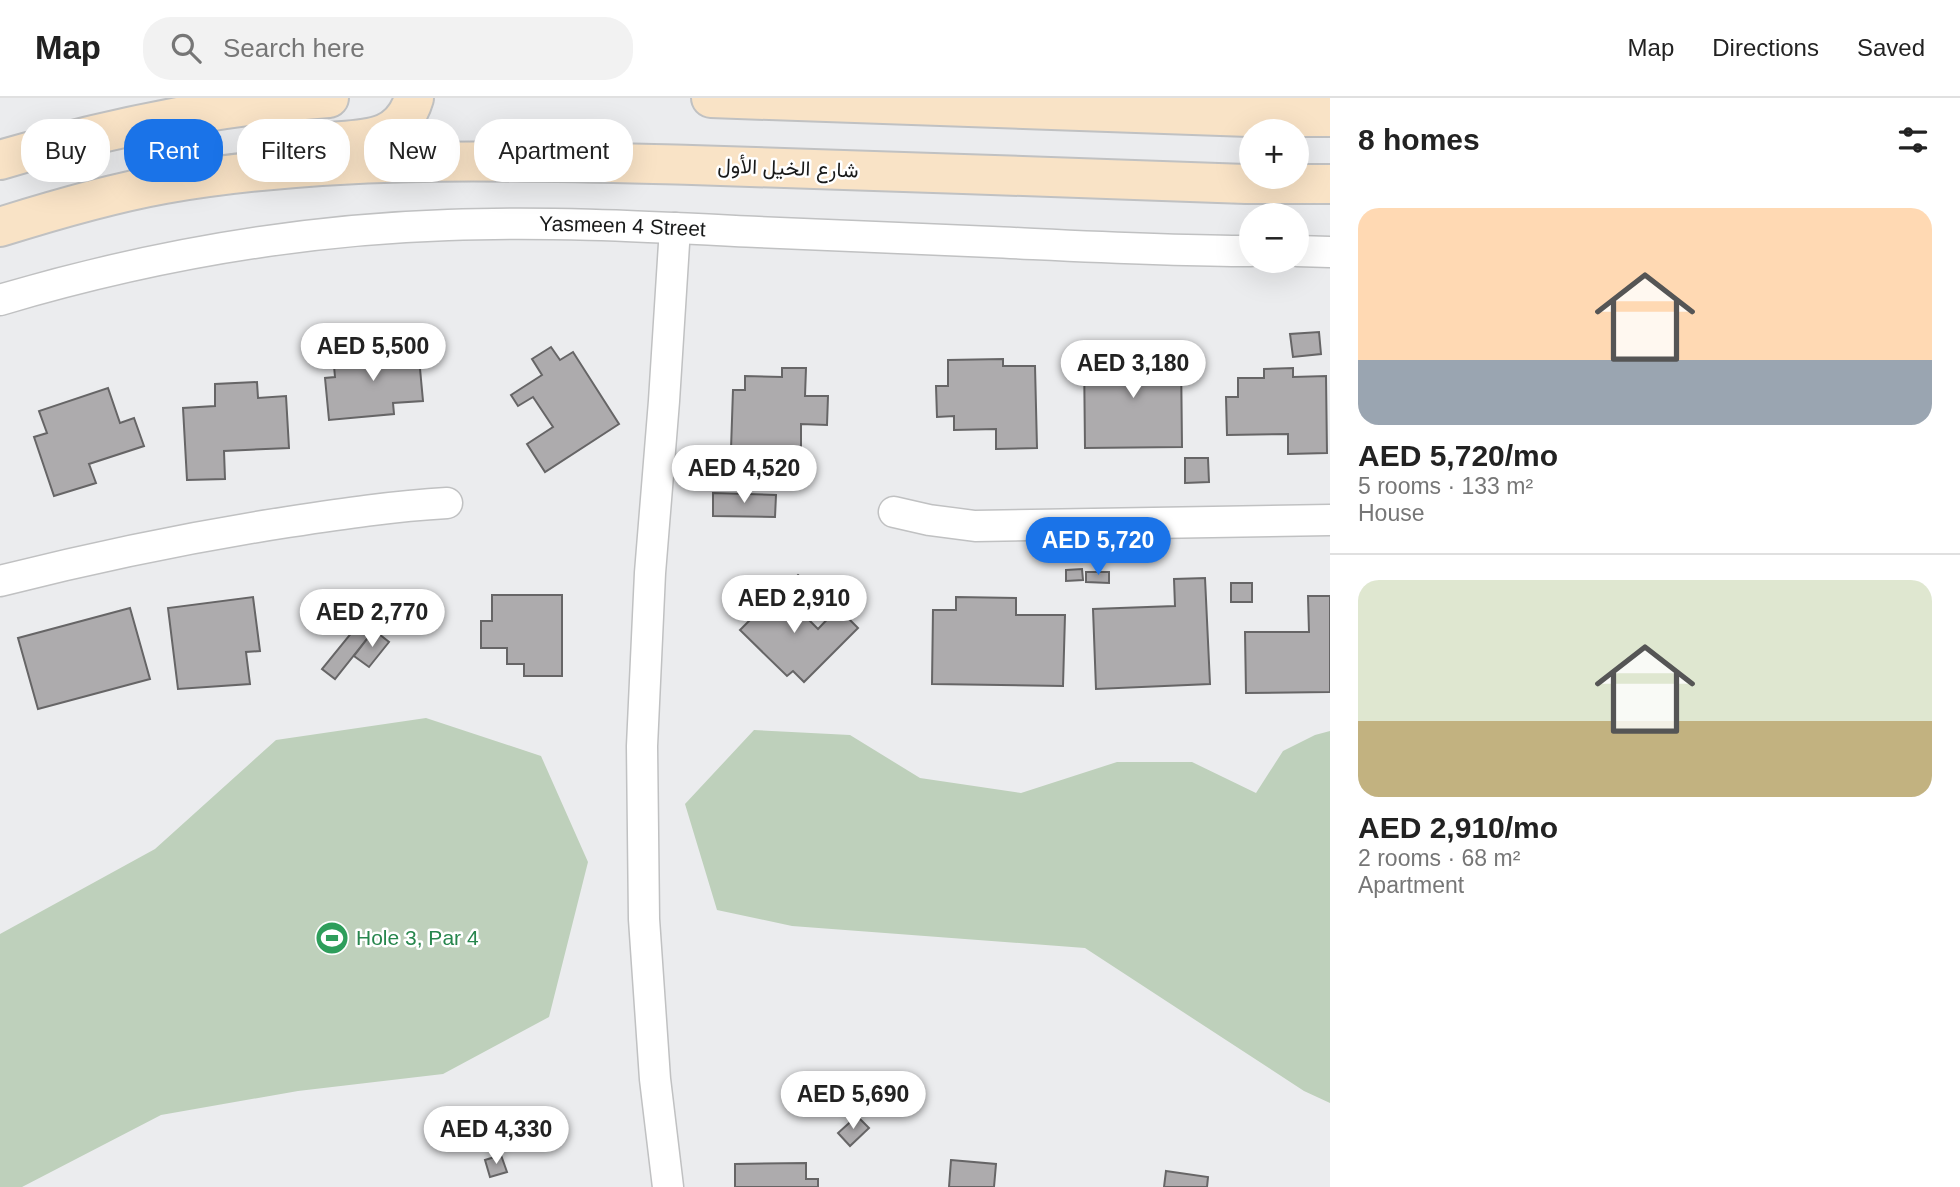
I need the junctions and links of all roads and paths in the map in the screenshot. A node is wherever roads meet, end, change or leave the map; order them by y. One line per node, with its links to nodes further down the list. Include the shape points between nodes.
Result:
1 (414, 98): 6 (main road, via 404,120 377,137 266,147 248,153)
2 (711, 98): 4 (main road)
3 (307, 99): 5 (main road, via 126,128)
4 (1330, 117)
5 (0, 160)
6 (223, 171)
7 (223, 176): 9 (main road, شارع الخيل الأول, via 389,163 553,162)
8 (181, 182): 10 (main road, شارع الخيل الأول, via 53,210)
9 (1330, 184)
10 (0, 227)
11 (675, 228): 12 (street, Yasmeen 4 Street); 15 (street, Yasmeen 4 Street, via 449,225 341,232 129,267); 20 (street, via 642,746 644,919)
12 (1239, 251)
13 (1309, 251): 14 (street)
14 (1330, 252)
15 (0, 300)
16 (447, 503): 19 (street, via 391,506 209,534)
17 (894, 512): 18 (street, via 975,526)
18 (1330, 520)
19 (0, 581)
20 (668, 1187)

